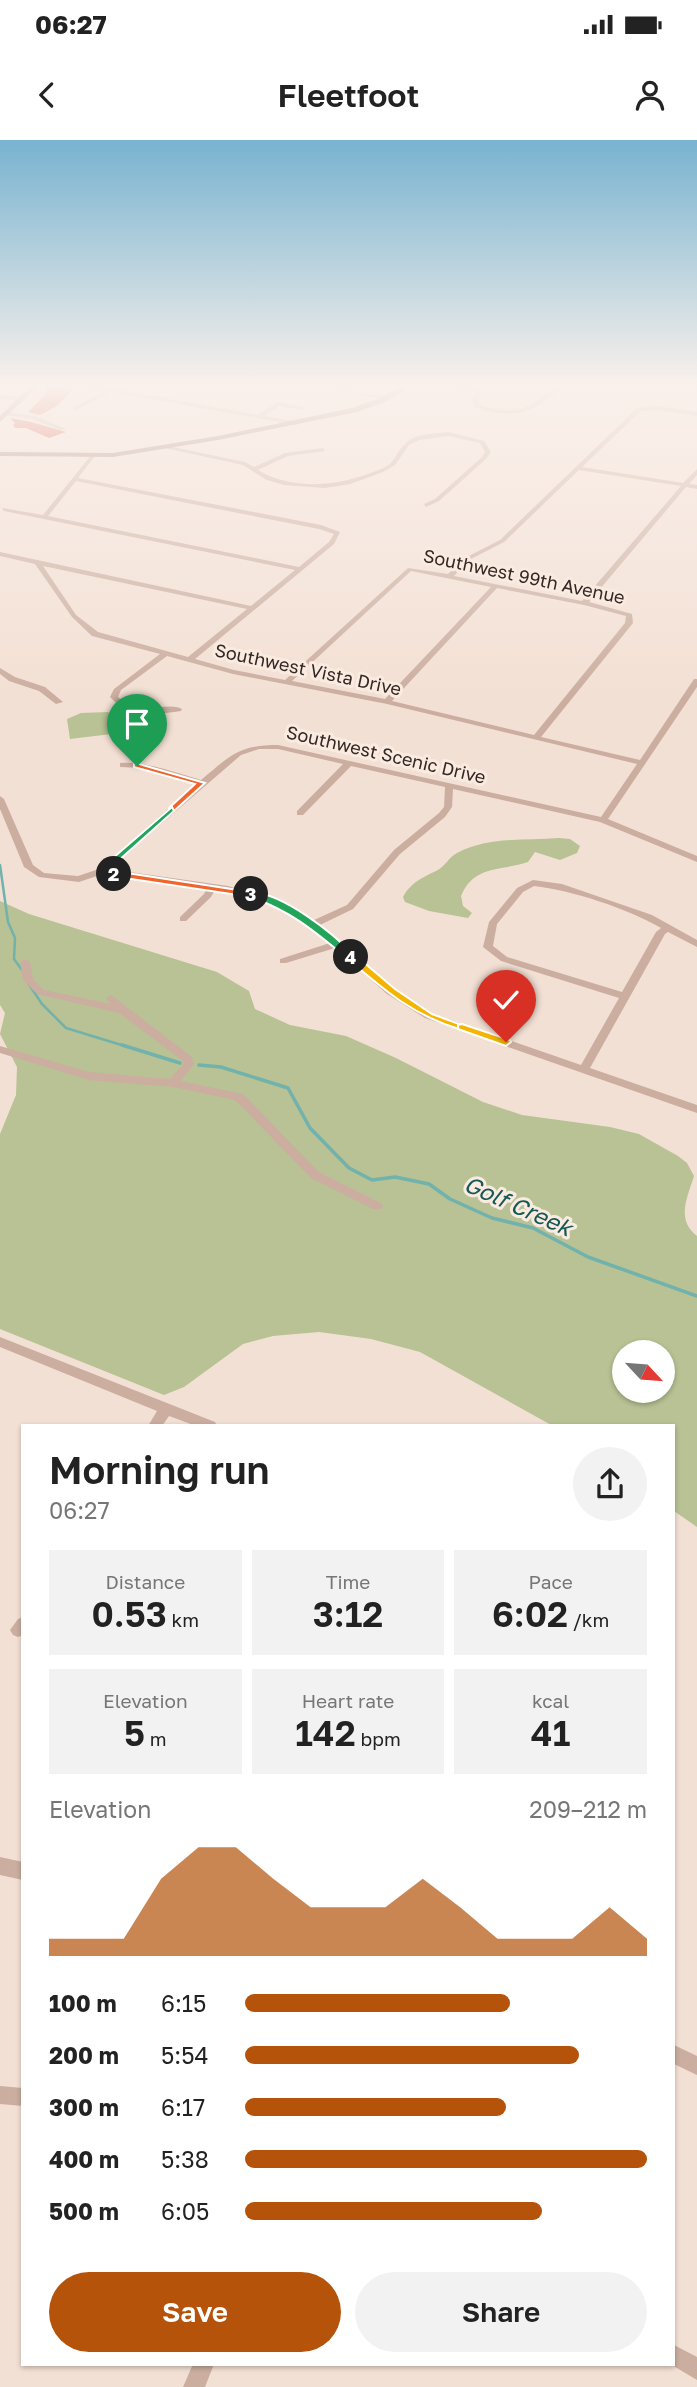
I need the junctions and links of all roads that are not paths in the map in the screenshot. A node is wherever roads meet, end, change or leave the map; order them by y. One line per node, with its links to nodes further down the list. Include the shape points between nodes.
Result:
1 (69, 488): 8 (street)
2 (121, 488): 11 (street, via 338,533)
3 (451, 488): 6 (street)
4 (558, 488): 12 (street, via 500,543 467,559)
5 (683, 488): 14 (street)
6 (426, 505)
7 (4, 509): 8 (street)
8 (45, 516): 11 (street)
9 (0, 554): 10 (street)
10 (37, 563): 15 (street); 17 (street, Southwest Vista Drive, via 74,615 95,634)
11 (300, 569): 15 (street)
12 (450, 576): 13 (street, Southwest 99th Avenue); 21 (street, Southwest 99th Avenue, via 410,569)
13 (496, 585): 14 (street, Southwest 99th Avenue); 23 (street)
14 (584, 603): 16 (street, Southwest 99th Avenue)
15 (252, 608): 18 (street)
16 (631, 615): 25 (street)
17 (166, 653): 18 (street, Southwest Vista Drive); 24 (street, via 118,689 114,697 121,705 141,710)
18 (189, 660): 21 (street, Southwest Vista Drive)
19 (0, 670): 22 (street)
20 (697, 681): 27 (street)
21 (286, 684): 23 (street, Southwest Vista Drive)
22 (59, 702)
23 (387, 702): 25 (street, Southwest Vista Drive)
24 (178, 709)
25 (536, 738): 27 (street, Southwest Vista Drive)
26 (349, 763): 29 (street, Southwest Scenic Drive, via 260,747 238,753); 30 (street, Southwest Scenic Drive); 32 (street)
27 (642, 763): 33 (street)
28 (122, 765): 29 (street)
29 (201, 783): 35 (street, Southwest Scenic Drive)
30 (449, 786): 33 (street, Southwest Scenic Drive); 38 (street, via 448,807 442,815 397,852 350,907)
31 (0, 799): 35 (street, via 32,871 79,879)
32 (300, 813)
33 (603, 820): 34 (street, Southwest Scenic Drive)
34 (697, 859)
35 (102, 871): 36 (street)
36 (212, 887): 37 (street); 38 (street, via 277,903)
37 (183, 919)
38 (314, 924): 40 (street)
39 (668, 927): 41 (street); 44 (street); 44 (street, via 559,886 533,883 520,890 492,924 488,947 504,959)
40 (337, 944): 42 (street); 48 (street, via 391,992 429,1016)
41 (697, 944)
42 (283, 961)
43 (25, 962): 46 (street, via 28,980 41,992)
44 (625, 996): 48 (street)
45 (111, 998): 46 (street)
46 (122, 1010): 49 (street, via 188,1059 186,1070)
47 (0, 1049): 49 (street, via 89,1076)
48 (584, 1069): 50 (street)
49 (173, 1083): 51 (street, via 239,1097 315,1175)
50 (697, 1109)
51 (377, 1206)
52 (0, 1342): 53 (street)
53 (166, 1409): 54 (street); 55 (street)
54 (156, 1424)
55 (205, 1424)
56 (0, 1866): 57 (street)
57 (21, 1871)
58 (675, 2055): 59 (street)
59 (697, 2066)
60 (0, 2095): 61 (street)
61 (21, 2097)
62 (675, 2356): 64 (street)
63 (203, 2366): 65 (street)
64 (697, 2369)
65 (194, 2387)

